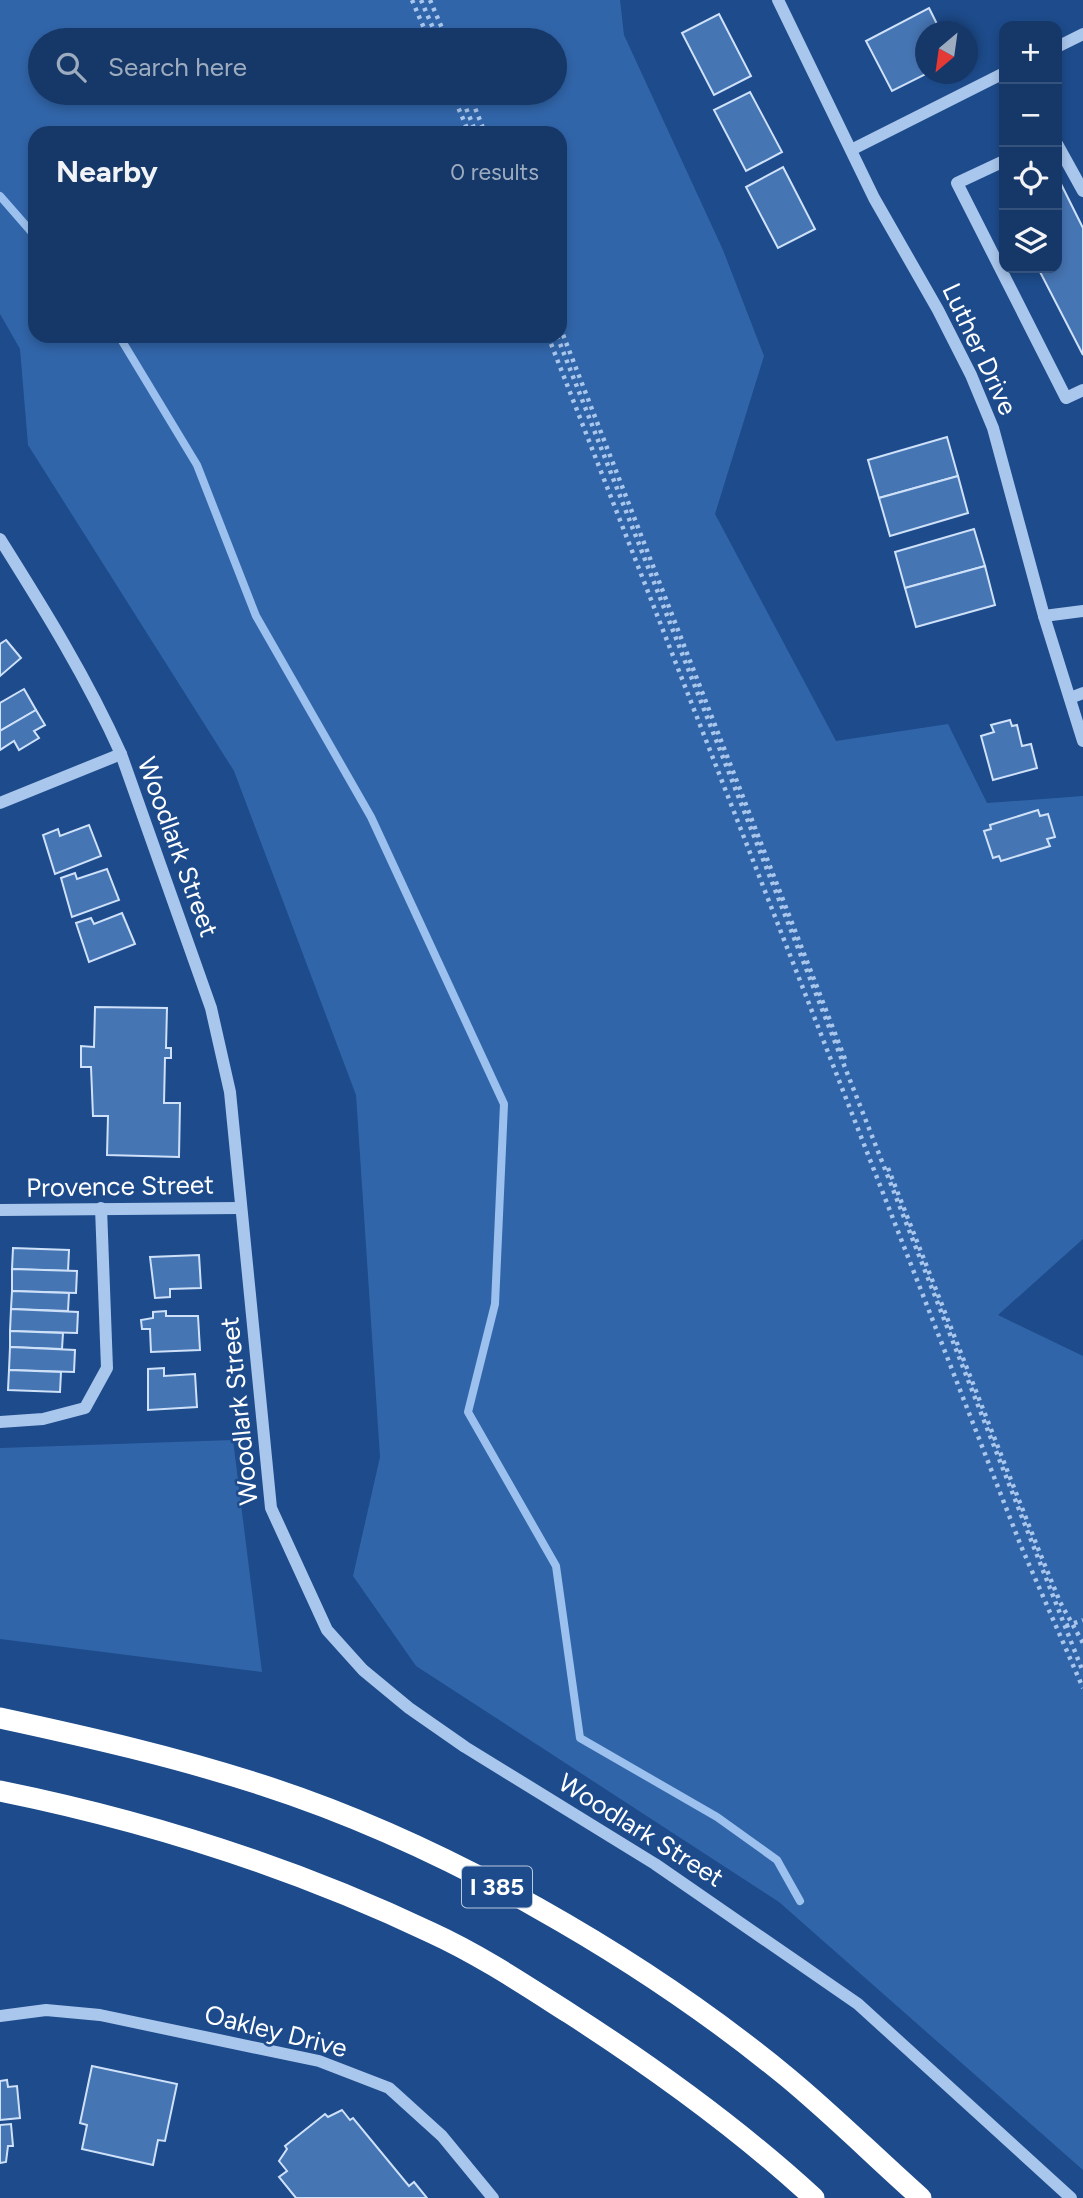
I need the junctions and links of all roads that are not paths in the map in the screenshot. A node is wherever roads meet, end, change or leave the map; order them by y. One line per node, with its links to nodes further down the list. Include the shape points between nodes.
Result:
1 (778, 0): 6 (street, Luther Drive)
2 (1083, 34): 3 (street)
3 (1062, 44)
4 (999, 76): 6 (street)
5 (1059, 147): 8 (street)
6 (853, 149): 12 (street, Luther Drive, via 874,198 966,365 993,428)
7 (999, 163): 9 (street, via 957,183 1066,397)
8 (1083, 191)
9 (1083, 390)
10 (0, 539): 16 (street, Woodlark Street, via 75,660)
11 (1083, 611): 12 (street)
12 (1044, 616): 14 (street, Luther Drive)
13 (1083, 694): 14 (street)
14 (1070, 698): 15 (street, Luther Drive)
15 (1083, 741)
16 (121, 754): 17 (street); 19 (street, Woodlark Street, via 211,1008 230,1092)
17 (0, 803)
18 (102, 1208): 19 (street, Provence Street); 20 (street, Provence Street); 21 (street, via 107,1368 85,1408 43,1419)
19 (240, 1208): 28 (street, Woodlark Street, via 271,1508 327,1630 363,1670 420,1716 656,1864 858,2004)
20 (0, 1210)
21 (0, 1422)
22 (0, 1718): 27 (highway, I 385, via 127,1745 264,1785 475,1875 581,1933 687,2004 787,2077)
23 (0, 1790): 26 (highway, I 385, via 161,1829 328,1889 433,1933 651,2066 722,2118)
24 (0, 2016): 25 (street, Oakley Drive, via 46,2010 100,2015 319,2061 389,2088 442,2136)
25 (493, 2198)
26 (814, 2198)
27 (921, 2198)
28 (1071, 2198)

